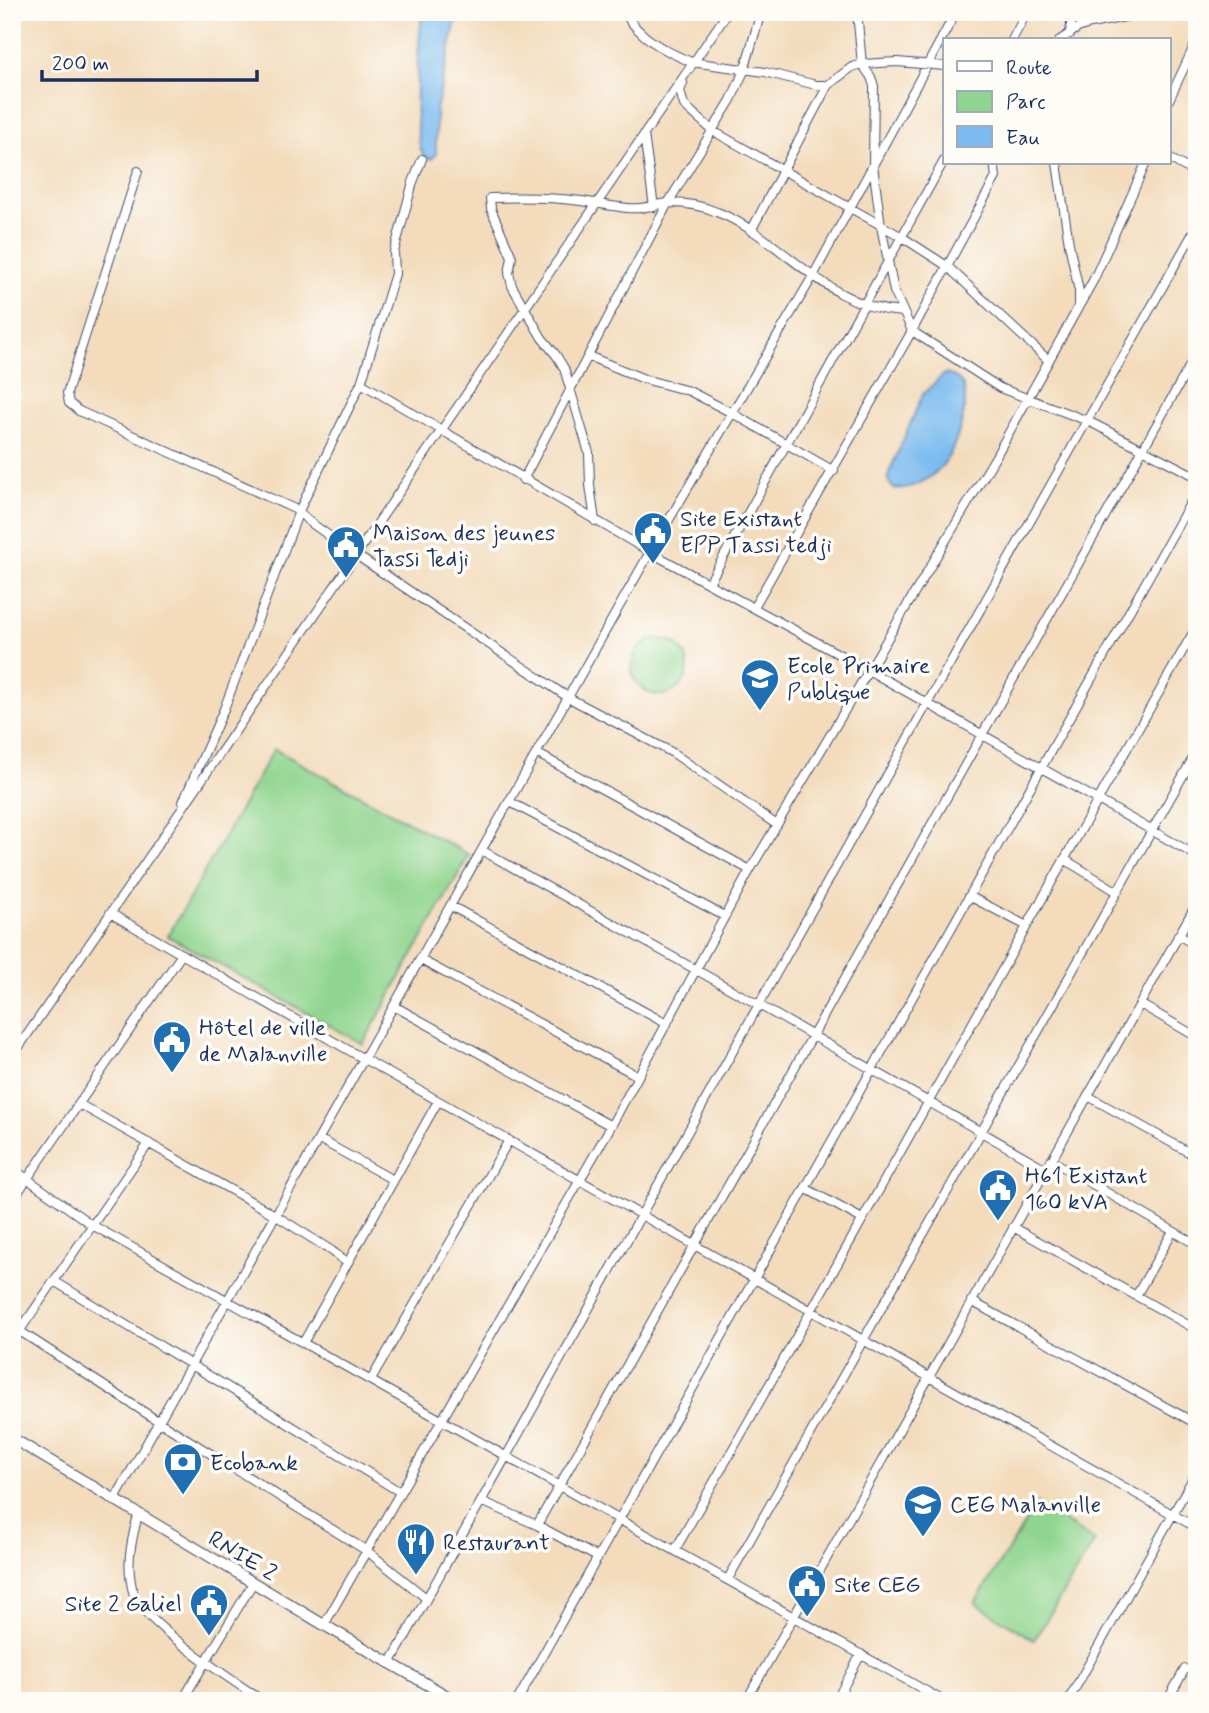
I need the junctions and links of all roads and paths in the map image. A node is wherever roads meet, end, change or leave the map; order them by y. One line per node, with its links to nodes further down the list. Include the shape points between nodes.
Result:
1 (624, 12): 14 (street, via 648,40)
2 (728, 12): 14 (street)
3 (761, 12): 16 (street)
4 (857, 12): 12 (street)
5 (956, 12): 13 (street)
6 (1027, 12): 10 (street)
7 (1072, 12): 9 (street)
8 (1149, 12): 9 (street, via 1086,25)
9 (1069, 36)
10 (1013, 38)
11 (1197, 40): 18 (street)
12 (862, 64): 13 (street); 17 (street); 27 (street, via 874,86)
13 (928, 64): 15 (street); 27 (street)
14 (691, 65): 16 (street); 19 (street, via 680,91 684,105); 20 (street)
15 (943, 66)
16 (744, 71): 17 (street); 19 (street)
17 (828, 85): 29 (street)
18 (1170, 98)
19 (713, 131): 29 (street); 31 (street)
20 (644, 135): 32 (street); 33 (street)
21 (422, 159): 50 (street, via 394,252 395,274)
22 (1170, 160): 30 (street)
23 (943, 163): 38 (street)
24 (994, 164): 40 (street, via 996,177)
25 (1057, 164): 43 (street)
26 (1146, 164): 43 (street)
27 (873, 165): 34 (street); 35 (street)
28 (138, 171): 62 (street, via 67,393 69,403)
29 (784, 171): 34 (street); 37 (street)
30 (1197, 174)
31 (668, 203): 33 (street); 37 (street, via 703,207); 48 (street)
32 (597, 204): 33 (street); 44 (street); 44 (street, via 490,198 512,257 509,278)
33 (654, 207)
34 (851, 208): 35 (street); 41 (street)
35 (881, 226): 38 (street); 39 (street)
36 (1197, 226): 54 (street)
37 (751, 230): 41 (street)
38 (902, 237): 39 (street); 40 (street)
39 (888, 262): 42 (street); 45 (street)
40 (947, 266): 46 (street); 49 (street)
41 (813, 276): 42 (street); 53 (street)
42 (863, 306): 45 (street); 56 (street)
43 (1079, 308): 49 (street)
44 (526, 309): 51 (street, via 564,368); 55 (street)
45 (902, 312): 46 (street)
46 (912, 331): 52 (street, via 1000,388); 58 (street)
47 (1197, 353): 57 (street)
48 (588, 356): 51 (street); 53 (street, via 689,391)
49 (1048, 360): 52 (street)
50 (361, 383): 55 (street); 62 (street)
51 (570, 391): 60 (street); 63 (street, via 589,453)
52 (1026, 399): 54 (street); 69 (street)
53 (732, 413): 56 (street); 64 (street)
54 (1088, 421): 57 (street); 71 (street)
55 (442, 431): 60 (street); 65 (street)
56 (787, 443): 58 (street); 66 (street)
57 (1141, 449): 59 (street); 72 (street)
58 (834, 471): 67 (street)
59 (1197, 477)
60 (523, 480): 63 (street)
61 (1197, 491): 75 (street)
62 (299, 511): 65 (street); 78 (street, via 224,709)
63 (596, 521): 64 (street)
64 (650, 552): 66 (street); 70 (street)
65 (356, 555): 70 (street); 78 (street)
66 (709, 583): 67 (street)
67 (754, 607): 69 (street)
68 (1197, 626): 76 (street)
69 (868, 670): 71 (street); 79 (street)
70 (569, 698): 74 (street); 79 (street, via 662,747)
71 (927, 704): 72 (street); 97 (street)
72 (981, 734): 75 (street); 101 (street)
73 (1197, 751): 80 (street)
74 (538, 754): 77 (street); 84 (street)
75 (1041, 768): 76 (street); 86 (street)
76 (1097, 799): 80 (street); 83 (street)
77 (510, 802): 81 (street); 90 (street)
78 (175, 821): 89 (street)
79 (777, 825): 84 (street)
80 (1152, 830): 82 (street); 85 (street)
81 (482, 851): 88 (street); 96 (street)
82 (1197, 856)
83 (1064, 859): 85 (street); 91 (street)
84 (750, 870): 90 (street)
85 (1116, 891): 112 (street)
86 (969, 896): 91 (street); 105 (street)
87 (1197, 903): 92 (street)
88 (451, 906): 95 (street); 100 (street)
89 (110, 912): 94 (street); 103 (street)
90 (724, 916): 96 (street)
91 (1025, 925): 109 (street)
92 (1178, 935): 93 (street); 98 (street)
93 (1197, 946)
94 (182, 954): 104 (street); 110 (street)
95 (421, 960): 99 (street); 106 (street)
96 (695, 969): 97 (street); 100 (street)
97 (759, 1004): 101 (street); 125 (street)
98 (1140, 1004): 102 (street); 107 (street)
99 (394, 1006): 104 (street); 111 (street)
100 (667, 1024): 106 (street)
101 (812, 1037): 105 (street); 131 (street)
102 (1197, 1037)
103 (12, 1057)
104 (364, 1059): 108 (street); 113 (street)
105 (872, 1069): 109 (street); 123 (street)
106 (638, 1076): 111 (street)
107 (1088, 1096): 116 (street); 117 (street)
108 (438, 1101): 114 (street); 121 (street)
109 (929, 1102): 112 (street); 127 (street)
110 (79, 1104): 115 (street); 120 (street)
111 (611, 1126): 122 (street)
112 (981, 1131): 119 (street); 142 (street)
113 (319, 1139): 121 (street); 126 (street)
114 (509, 1140): 122 (street); 147 (street)
115 (149, 1143): 126 (street); 128 (street)
116 (1197, 1157)
117 (1051, 1160): 119 (street); 130 (street)
118 (12, 1168): 120 (street)
119 (1046, 1169): 129 (street)
120 (27, 1179): 124 (street); 128 (street)
121 (393, 1180): 133 (street)
122 (580, 1180): 125 (street); 148 (street)
123 (805, 1188): 127 (street); 134 (street)
124 (12, 1201)
125 (642, 1215): 131 (street); 152 (street)
126 (275, 1216): 133 (street); 137 (street)
127 (862, 1219): 139 (street)
128 (92, 1225): 135 (street); 137 (street)
129 (1013, 1227): 136 (street); 138 (street)
130 (1173, 1231): 132 (street); 136 (street)
131 (694, 1245): 134 (street); 154 (street)
132 (1197, 1245)
133 (346, 1263): 144 (street)
134 (754, 1278): 139 (street); 160 (street)
135 (54, 1281): 140 (street); 145 (street)
136 (1136, 1296): 141 (street)
137 (228, 1301): 144 (street); 145 (street)
138 (971, 1301): 146 (street); 150 (street)
139 (810, 1310): 142 (street); 163 (street)
140 (16, 1328): 143 (street); 149 (street)
141 (1197, 1330)
142 (864, 1340): 146 (street); 166 (street)
143 (12, 1342)
144 (303, 1343): 147 (street)
145 (191, 1364): 149 (street); 155 (street)
146 (930, 1377): 158 (street); 169 (street)
147 (371, 1380): 148 (street)
148 (441, 1419): 152 (street); 155 (street)
149 (158, 1421): 156 (street); 164 (street)
150 (1197, 1424)
151 (12, 1438): 156 (main road, RNIE 2 / RNIE 2)
152 (506, 1455): 154 (street); 157 (street)
153 (1197, 1471): 158 (street)
154 (560, 1486): 160 (street); 161 (street)
155 (400, 1492): 164 (street)
156 (114, 1501): 159 (main road, RNIE 2 / RNIE 2)
157 (481, 1501): 161 (street); 168 (street)
158 (1173, 1514): 162 (street); 182 (street)
159 (138, 1515): 167 (main road, RNIE 2 / RNIE 2); 172 (street, via 128,1558 134,1597 144,1611)
160 (619, 1518): 163 (street); 165 (street)
161 (537, 1525): 165 (street)
162 (1197, 1528)
163 (675, 1550): 166 (street)
164 (367, 1551): 168 (street); 170 (street)
165 (597, 1557): 178 (street)
166 (728, 1579): 169 (street)
167 (253, 1583): 170 (main road, RNIE 2 / RNIE 2); 172 (street)
168 (426, 1598): 173 (street)
169 (793, 1615): 171 (street); 179 (street)
170 (324, 1625): 173 (main road, RNIE 2 / RNIE 2)
171 (861, 1654): 180 (street); 181 (street)
172 (205, 1662): 175 (street); 176 (street)
173 (390, 1664): 177 (main road, RNIE 2 / RNIE 2)
174 (1185, 1669): 183 (street)
175 (182, 1701)
176 (263, 1701)
177 (456, 1701)
178 (517, 1701)
179 (746, 1701)
180 (836, 1701)
181 (944, 1701)
182 (1068, 1701)
183 (1167, 1701)

